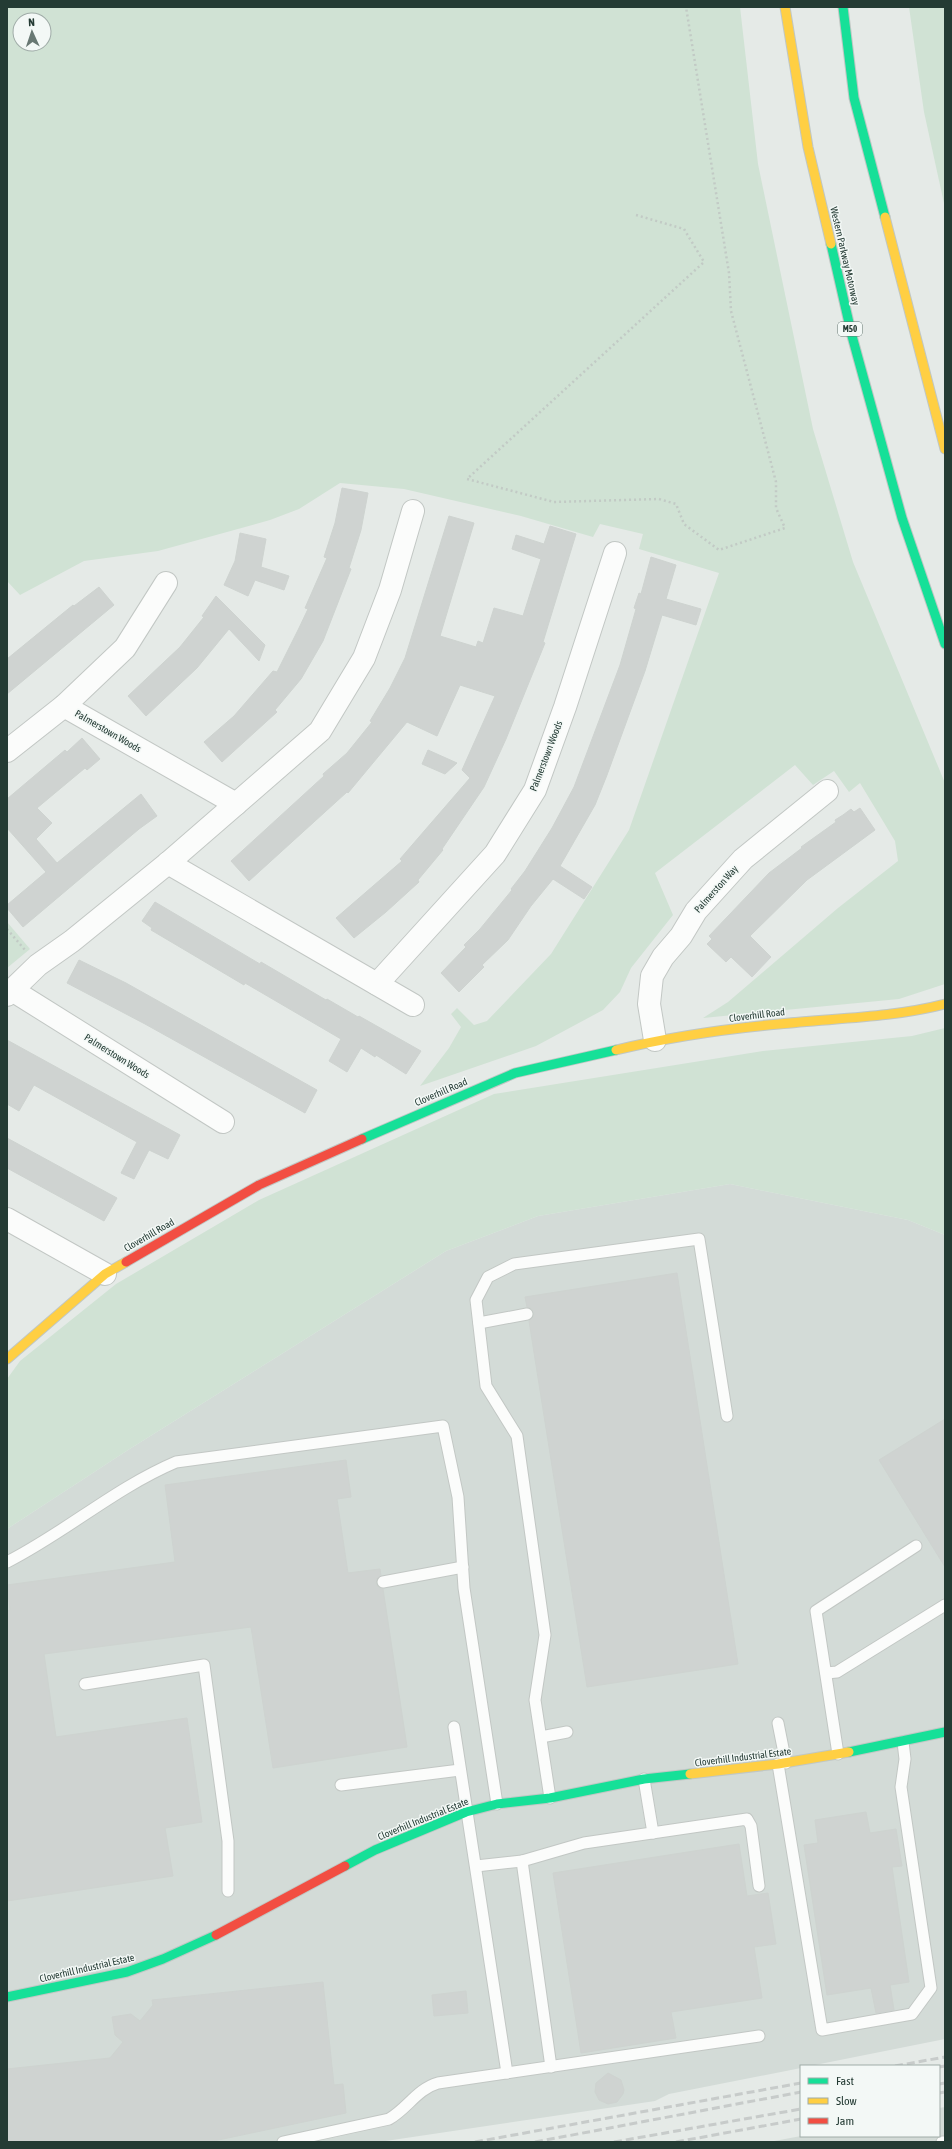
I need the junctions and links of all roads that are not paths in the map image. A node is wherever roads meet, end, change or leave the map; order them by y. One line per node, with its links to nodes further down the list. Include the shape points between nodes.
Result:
1 (785, 7): 7 (main road, Western Parkway Motorway / M50, via 808,147 852,336 902,518)
2 (844, 7): 3 (main road, via 854,98)
3 (945, 449)
4 (413, 511): 11 (street, Palmerstown Woods, via 390,590 364,658 320,731)
5 (615, 553): 13 (street, Palmerstown Woods, via 535,790 494,854)
6 (166, 583): 8 (street, Palmerstown Woods, via 125,648)
7 (945, 644)
8 (64, 706): 9 (street, Palmerstown Woods); 11 (street, Palmerstown Woods)
9 (7, 751)
10 (827, 791): 17 (street, Palmerston Way, via 743,859 696,911 681,936 663,958 652,976 649,1004)
11 (236, 804): 12 (street, Palmerstown Woods)
12 (168, 863): 13 (street); 14 (street, Palmerstown Woods, via 72,941 38,965)
13 (377, 984): 16 (street)
14 (9, 992): 18 (street, Palmerstown Woods)
15 (945, 1004): 17 (main road, Cloverhill Road, via 913,1012 777,1024)
16 (413, 1005)
17 (655, 1040): 20 (main road, Cloverhill Road, via 515,1073 390,1126 259,1185)
18 (223, 1122)
19 (7, 1219): 20 (street)
20 (105, 1274): 23 (main road, Cloverhill Road)
21 (527, 1314): 22 (lane)
22 (479, 1323): 24 (lane, via 476,1300 488,1277 514,1264 699,1239); 36 (lane, via 486,1386 517,1436 545,1635 535,1700)
23 (7, 1359)
24 (727, 1416)
25 (916, 1546): 30 (lane, via 816,1611)
26 (7, 1562): 27 (lane, via 138,1480 176,1462 443,1426 458,1497)
27 (463, 1567): 28 (lane); 44 (lane)
28 (383, 1582)
29 (945, 1605): 30 (lane, via 836,1672)
30 (826, 1673): 38 (lane)
31 (85, 1684): 50 (lane, via 204,1665 228,1841)
32 (778, 1722): 39 (lane)
33 (454, 1727): 40 (lane)
34 (567, 1732): 36 (lane)
35 (945, 1732): 37 (main road, Cloverhill Industrial Estate)
36 (541, 1737): 43 (lane)
37 (903, 1742): 38 (main road, Cloverhill Industrial Estate); 39 (lane, via 905,1759 901,1787 931,1988 912,2014 822,2030)
38 (838, 1754): 39 (main road, Cloverhill Industrial Estate)
39 (782, 1764): 41 (main road, Cloverhill Industrial Estate)
40 (460, 1770): 42 (lane); 45 (lane)
41 (644, 1779): 43 (main road, Cloverhill Industrial Estate); 46 (lane)
42 (341, 1785)
43 (550, 1798): 44 (main road, Cloverhill Industrial Estate)
44 (497, 1804): 45 (main road, Cloverhill Industrial Estate)
45 (466, 1812): 48 (lane); 51 (main road, Cloverhill Industrial Estate, via 375,1850 233,1927 163,1959 127,1972)
46 (653, 1833): 47 (lane, via 584,1843); 49 (lane, via 747,1819 751,1826)
47 (522, 1861): 48 (lane); 53 (lane)
48 (476, 1866): 54 (lane)
49 (759, 1886)
50 (228, 1891)
51 (7, 1997)
52 (759, 2036): 53 (lane)
53 (551, 2066): 54 (lane)
54 (507, 2073): 55 (lane, via 430,2085 389,2119)
55 (283, 2142)
56 (942, 2142): 57 (lane)
57 (945, 2142)

